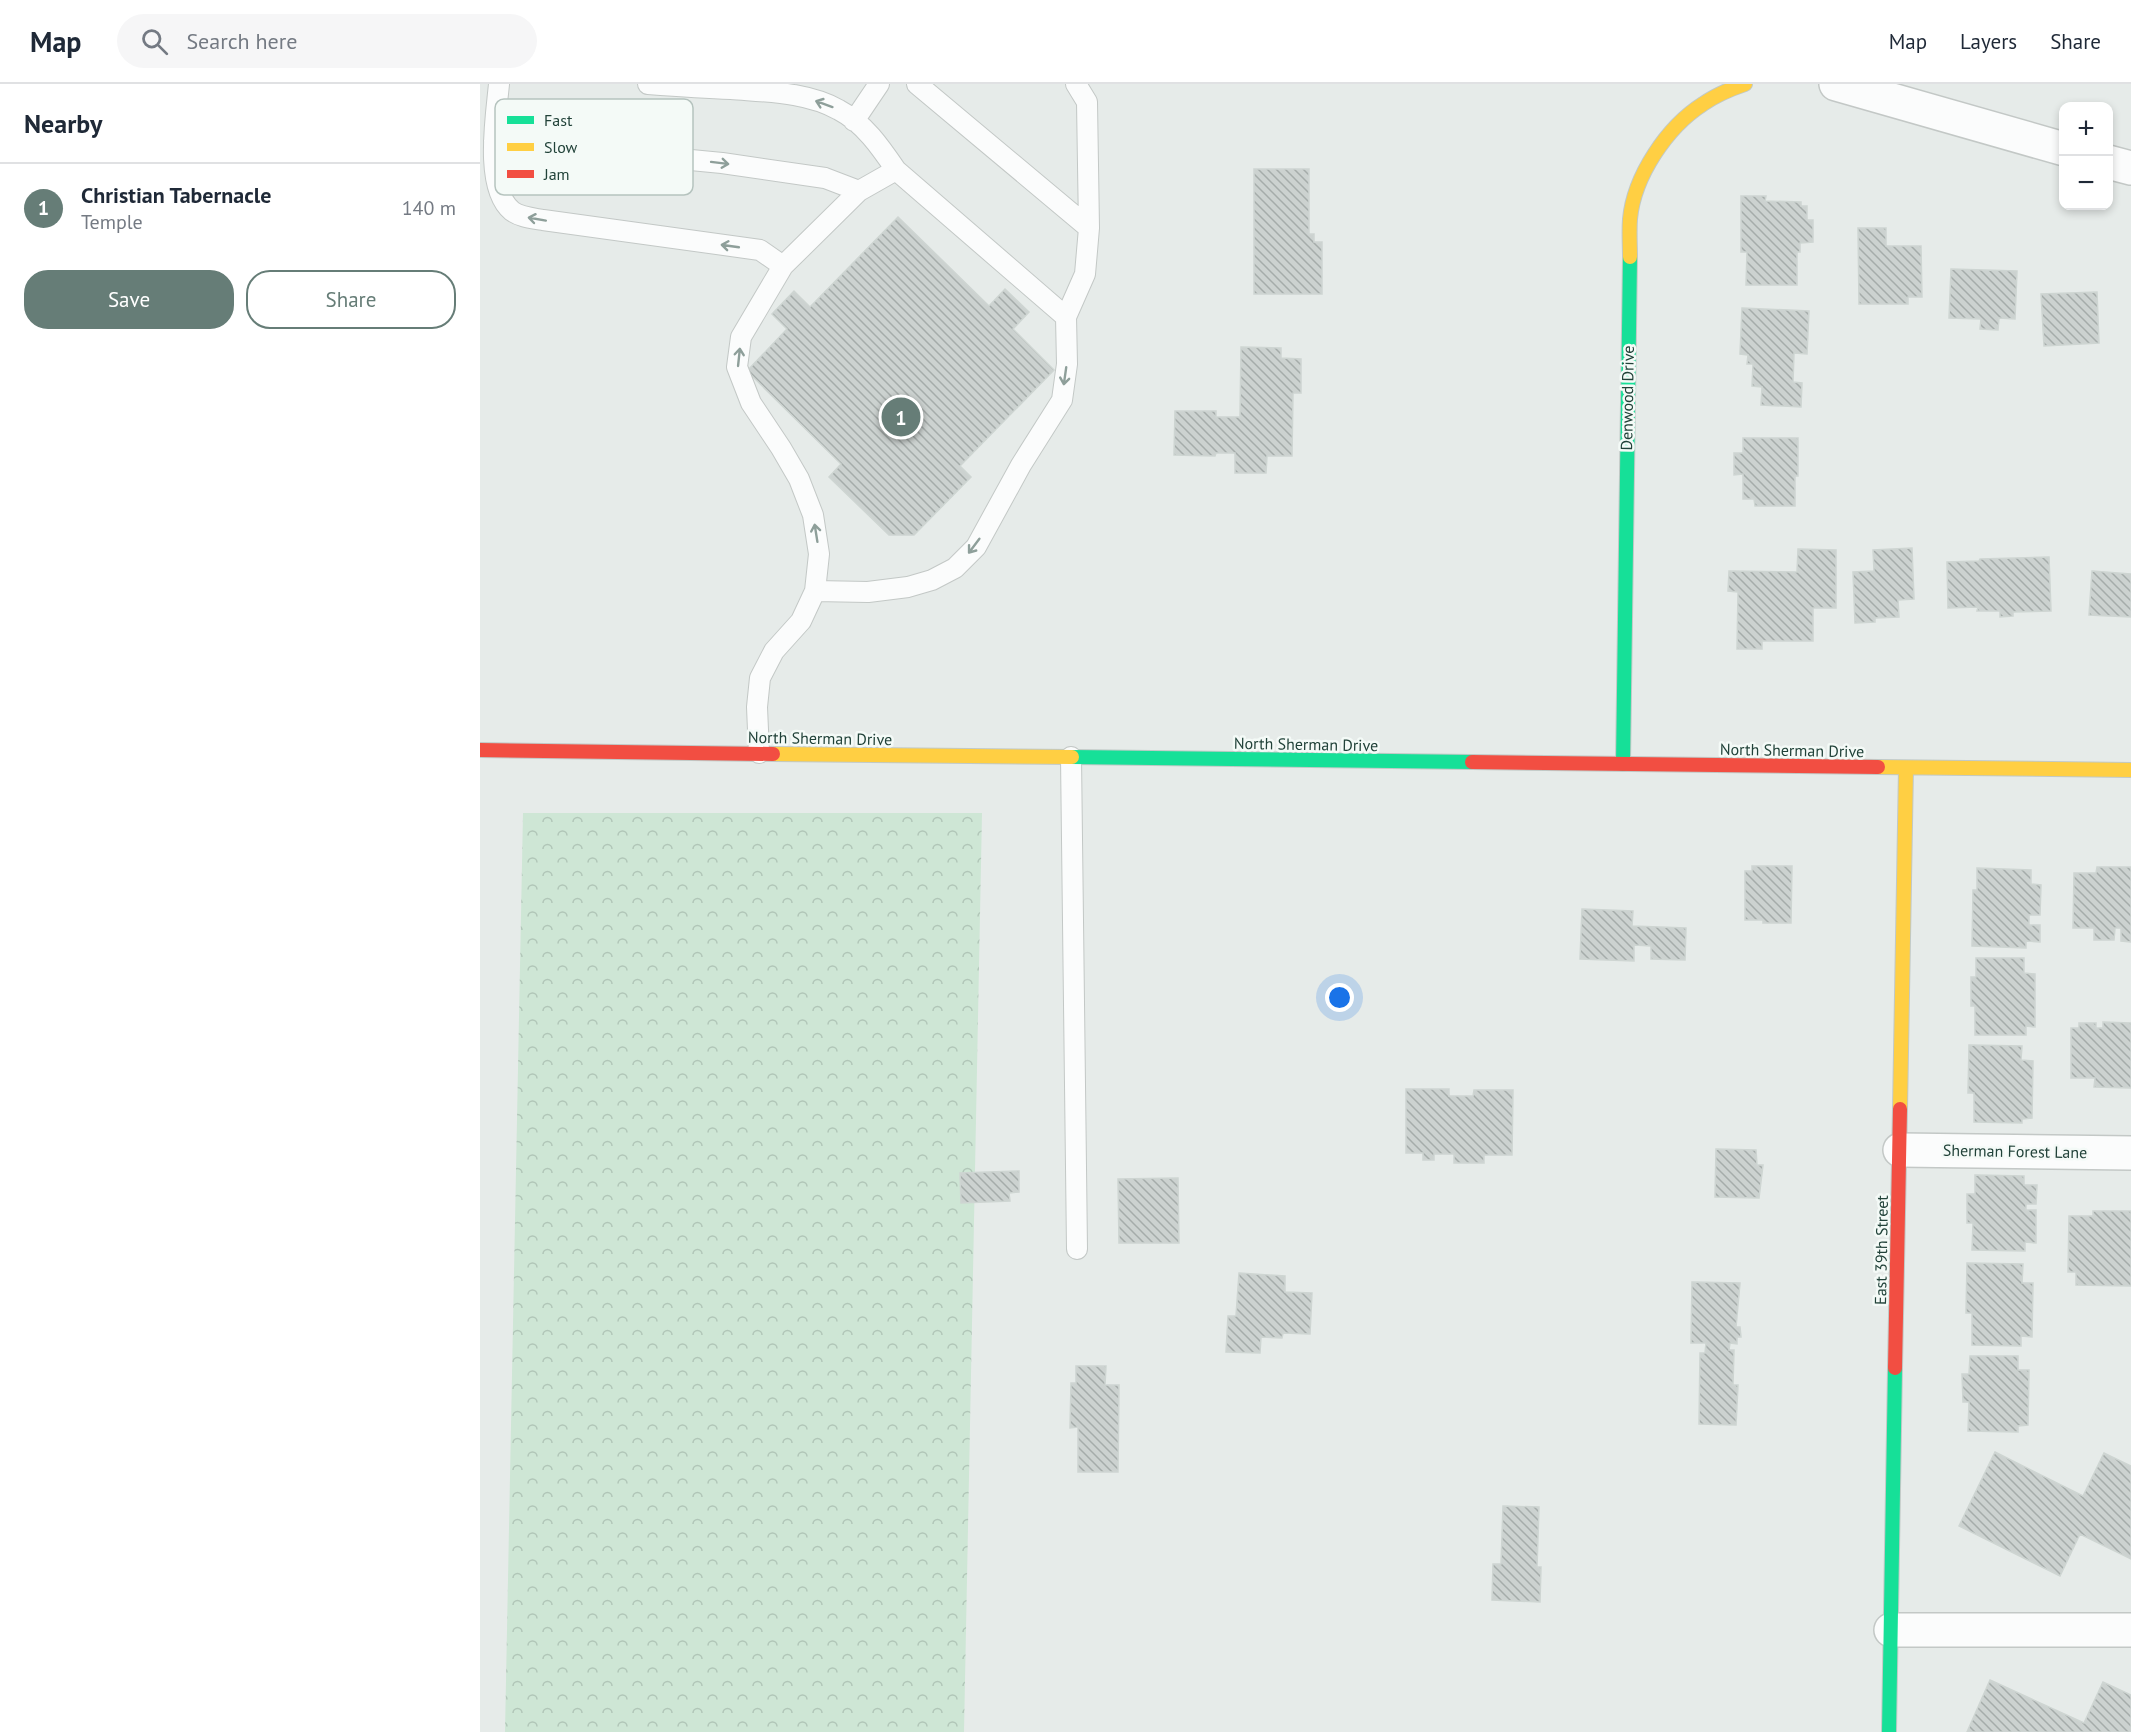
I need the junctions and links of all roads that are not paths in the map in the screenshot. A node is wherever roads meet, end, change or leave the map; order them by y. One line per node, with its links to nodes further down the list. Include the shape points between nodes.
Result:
1 (499, 84): 8 (lane)
2 (648, 84): 9 (lane, one-way to 2, via 823,102 799,96)
3 (879, 84): 9 (lane)
4 (917, 84): 17 (lane)
5 (1076, 84): 17 (lane, via 1087,102)
6 (1745, 84): 24 (street, Denwood Drive, via 1694,109 1671,130 1644,171 1630,218)
7 (1836, 84): 10 (street)
8 (498, 99)
9 (854, 121): 14 (lane, via 879,144)
10 (2059, 148)
11 (693, 160): 15 (lane, one-way to 15, via 825,178)
12 (2113, 163): 13 (street)
13 (2131, 168)
14 (896, 170): 15 (lane); 19 (lane)
15 (859, 191): 18 (lane)
16 (502, 195): 18 (lane, one-way to 16, via 760,250 514,213)
17 (1089, 228): 19 (lane, via 1085,274)
18 (783, 266): 20 (lane, one-way to 18, via 819,554 813,515 799,479 751,403 737,367 741,337)
19 (1066, 317): 20 (lane, one-way to 20, via 1067,364 1062,400 976,547 955,568 908,587 868,592)
20 (815, 591): 22 (lane, via 801,621 774,651 760,678)
21 (480, 750): 22 (street, North Sherman Drive)
22 (759, 753): 23 (street, North Sherman Drive)
23 (1071, 757): 24 (street, North Sherman Drive); 29 (lane)
24 (1623, 764): 25 (street, North Sherman Drive)
25 (1906, 768): 26 (street, North Sherman Drive); 27 (street, East 39th Street)
26 (2131, 770)
27 (1899, 1150): 28 (street, Sherman Forest Lane); 30 (street, East 39th Street)
28 (2131, 1153)
29 (1077, 1249)
30 (1891, 1630): 31 (street); 32 (street, East 39th Street)
31 (2131, 1630)
32 (1889, 1732)

